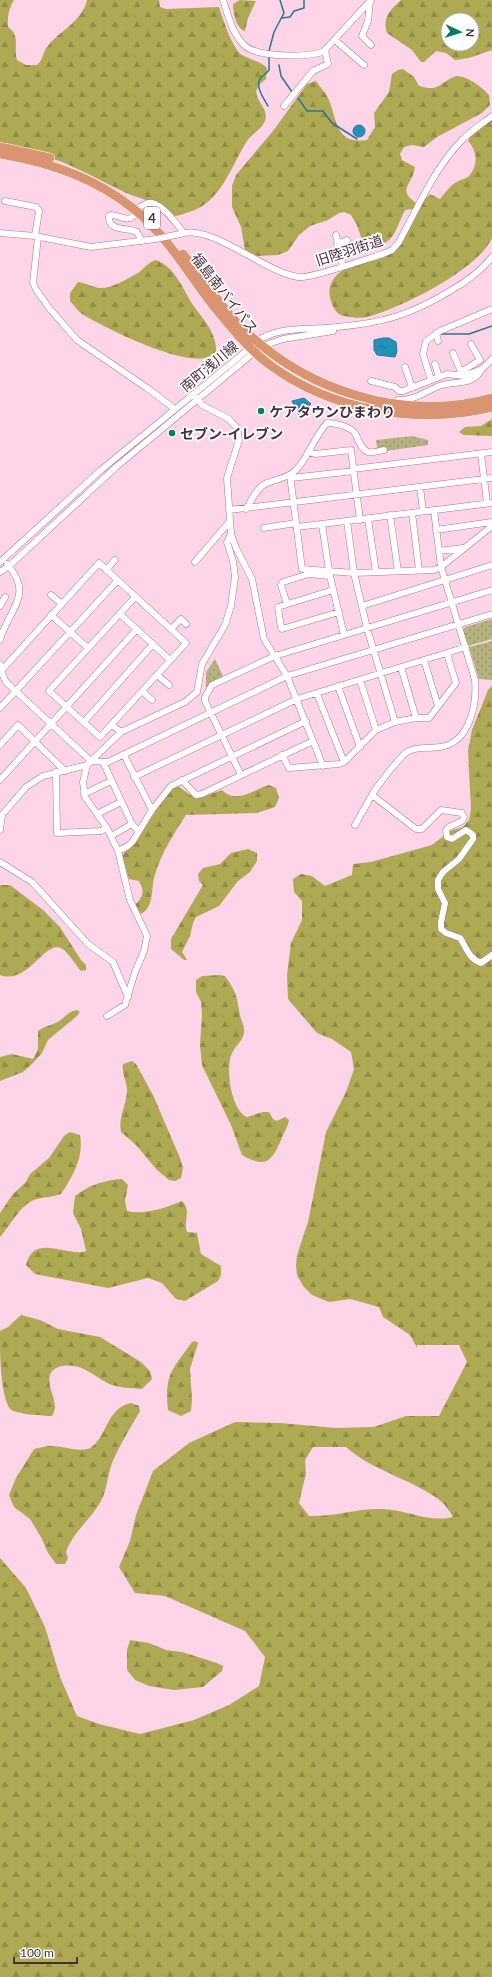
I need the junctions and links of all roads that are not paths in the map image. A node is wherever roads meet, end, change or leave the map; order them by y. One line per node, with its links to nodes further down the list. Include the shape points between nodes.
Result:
1 (223, 0): 5 (street, via 238,38 247,48 276,55 319,53)
2 (371, 1): 3 (street); 4 (street, via 362,36)
3 (335, 40): 5 (street); 6 (street)
4 (371, 45)
5 (325, 50): 7 (street, via 327,65 313,71)
6 (364, 65)
7 (284, 106)
8 (492, 116): 21 (street, 旧陸羽街道, via 463,138 445,161 396,246 383,254)
9 (0, 147): 12 (highway, 福島南バイパス / 4, via 42,156 82,171 114,187)
10 (0, 154): 12 (highway, 福島南バイパス / 4, via 39,162 84,178)
11 (5, 201): 16 (street, via 36,207 39,211)
12 (139, 209): 14 (street, via 146,203 156,205); 18 (street, via 127,220 111,215 109,220 114,227 137,232); 26 (highway, 福島南バイパス / 4, via 172,248 210,302)
13 (0, 233): 16 (street, 旧陸羽街道)
14 (181, 233): 18 (street, 旧陸羽街道, bridge); 21 (street, 旧陸羽街道, via 202,233 299,278)
15 (336, 235): 19 (street)
16 (36, 236): 18 (street, 旧陸羽街道, via 92,247); 41 (street, via 33,283 55,315 77,340)
17 (347, 240): 19 (street)
18 (142, 241)
19 (337, 244): 21 (street)
20 (492, 257): 26 (street, via 479,272 434,301 398,317 283,339)
21 (343, 266)
22 (492, 309): 23 (street)
23 (436, 333): 24 (street); 34 (street, via 426,341 423,350)
24 (438, 341)
25 (482, 345): 32 (street, via 473,346 480,360)
26 (256, 347): 37 (highway, 福島南バイパス / 4, via 304,374); 38 (street, 南町浅川線); 40 (highway, 福島南バイパス / 4, via 280,372 302,385 331,397 378,410 442,415)
27 (452, 353): 32 (street)
28 (492, 359): 31 (street)
29 (435, 364): 33 (street)
30 (405, 367): 36 (street)
31 (482, 369): 32 (street, via 464,376); 37 (street, via 463,383 443,384 408,400)
32 (459, 374): 33 (street)
33 (439, 377): 34 (street)
34 (431, 380): 36 (street)
35 (371, 381): 36 (street, via 395,387 399,391)
36 (412, 388)
37 (354, 395): 39 (highway, 福島南バイパス / 4, via 387,403 426,406 466,404)
38 (195, 396): 41 (street, 南町浅川線); 55 (street, via 202,405 228,419 237,428 239,440 227,478); 77 (street, 南町浅川線)
39 (492, 398)
40 (492, 407)
41 (175, 409): 74 (street, 南町浅川線, via 101,470)
42 (384, 450): 43 (street, via 369,452 362,448 351,429 327,423)
43 (309, 452): 46 (street, via 315,454 351,450); 47 (street)
44 (492, 452): 45 (street)
45 (481, 454): 46 (street); 49 (street)
46 (354, 470): 47 (street); 51 (street)
47 (290, 476): 52 (street); 54 (street, via 264,484)
48 (492, 478): 49 (street)
49 (484, 479): 50 (street); 53 (street)
50 (420, 487): 51 (street); 57 (street)
51 (357, 495): 52 (street); 61 (street)
52 (293, 503): 54 (street); 65 (street)
53 (490, 503): 56 (street)
54 (246, 509): 55 (street)
55 (229, 510): 62 (street)
56 (434, 510): 57 (street); 69 (street)
57 (423, 511): 58 (street)
58 (412, 513): 59 (street); 81 (street)
59 (390, 516): 60 (street); 82 (street)
60 (368, 518): 61 (street); 84 (street)
61 (360, 520): 63 (street)
62 (230, 521): 70 (street); 75 (street)
63 (347, 521): 66 (street); 85 (street)
64 (492, 522): 69 (street)
65 (296, 525): 66 (street); 68 (street); 80 (street, via 302,569)
66 (322, 525): 80 (street)
67 (492, 526): 71 (street)
68 (264, 528)
69 (436, 530): 72 (street)
70 (231, 534): 116 (street, via 252,579 264,639); 143 (street, via 227,544 233,561 232,606 225,626 202,664 197,692 185,702)
71 (463, 548): 72 (street); 78 (street)
72 (439, 551): 78 (street)
73 (115, 560): 79 (street)
74 (2, 561): 77 (street)
75 (195, 562)
76 (492, 565): 87 (street)
77 (9, 566): 83 (street, 南町浅川線); 105 (street, via 20,590 17,605)
78 (441, 567): 81 (street, via 434,570); 87 (street)
79 (106, 570): 86 (street); 94 (street, via 99,563)
80 (329, 570): 85 (street)
81 (419, 570): 82 (street)
82 (398, 571): 84 (street)
83 (0, 572)
84 (376, 572): 85 (street)
85 (354, 573): 97 (street)
86 (117, 580): 91 (street); 108 (street)
87 (444, 580): 93 (street); 97 (street)
88 (333, 590): 95 (street); 95 (street, via 330,576 309,574 283,582 280,586); 98 (street)
89 (492, 590): 93 (street)
90 (51, 595): 94 (street)
91 (135, 596): 99 (street); 107 (street)
92 (4, 597): 96 (street)
93 (451, 602): 103 (street); 104 (street)
94 (62, 604): 101 (street)
95 (287, 604): 98 (street, via 278,607 282,629)
96 (0, 606)
97 (362, 606): 104 (street)
98 (339, 612): 109 (street)
99 (120, 614): 106 (street); 113 (street)
100 (492, 614): 103 (street)
101 (51, 615): 108 (street); 120 (street)
102 (186, 624): 107 (street, via 182,619)
103 (458, 625): 112 (street); 114 (street)
104 (367, 628): 109 (street); 114 (street)
105 (2, 629): 110 (street)
106 (137, 629): 111 (street); 133 (street)
107 (171, 629): 117 (street, via 186,643)
108 (70, 632): 113 (street); 127 (street)
109 (344, 635): 116 (street)
110 (0, 640)
111 (153, 644): 117 (street); 138 (street)
112 (466, 647): 115 (street); 164 (street, via 475,680 476,696 473,710 460,738 449,745 407,752)
113 (88, 648): 133 (street, via 50,691)
114 (372, 650): 121 (street); 123 (street)
115 (447, 654): 118 (street); 132 (street, via 456,683)
116 (275, 656): 123 (street); 135 (street, via 212,685 205,697)
117 (170, 660): 122 (street)
118 (424, 660): 119 (street); 132 (street)
119 (401, 667): 121 (street); 136 (street)
120 (0, 669): 127 (street, via 6,682)
121 (379, 674): 124 (street); 139 (street)
122 (157, 675): 125 (street); 128 (street)
123 (287, 676): 130 (street); 135 (street)
124 (360, 680): 126 (street); 142 (street)
125 (169, 685)
126 (338, 686): 129 (street); 148 (street)
127 (16, 691): 134 (street); 140 (street)
128 (142, 691): 131 (street); 141 (street)
129 (317, 694): 130 (street); 153 (street)
130 (297, 699): 137 (street); 144 (street)
131 (152, 700)
132 (438, 706): 136 (street, via 429,718)
133 (66, 707): 138 (street); 140 (street)
134 (0, 708)
135 (211, 713): 144 (street); 149 (street)
136 (416, 718): 139 (street)
137 (306, 721): 145 (street); 151 (street)
138 (84, 722): 141 (street, via 100,737)
139 (395, 722): 142 (street)
140 (50, 724): 146 (street); 154 (street)
141 (112, 725): 143 (street)
142 (376, 730): 148 (street)
143 (121, 732): 154 (street)
144 (222, 735): 151 (street); 159 (street)
145 (313, 741): 150 (street); 155 (street)
146 (34, 742): 147 (street, via 18,725); 157 (street); 160 (street)
147 (0, 745)
148 (360, 746): 153 (street)
149 (124, 755): 152 (street); 159 (street)
150 (282, 755): 155 (street, via 289,768); 158 (street)
151 (232, 756): 158 (street); 161 (street)
152 (103, 762): 154 (street); 162 (street)
153 (344, 762): 155 (street)
154 (89, 763): 157 (street); 163 (street, via 83,782)
155 (323, 766)
156 (56, 772): 157 (street); 170 (street, via 56,833 101,831); 171 (street, via 43,776 26,787 2,815)
157 (65, 772)
158 (241, 775): 161 (street, via 196,795)
159 (134, 777): 166 (street)
160 (0, 780)
161 (182, 780): 166 (street, via 171,786)
162 (111, 781): 163 (street); 165 (street)
163 (84, 794): 167 (street)
164 (372, 795): 169 (street); 176 (street, via 416,829 422,829 441,810 462,813 462,821 446,830 447,837 452,839 466,830 473,834 473,839 459,859 443,872 438,880 438,890 445,903 442,929 460,938 469,956 474,960 481,963)
165 (121, 802): 167 (street); 168 (street)
166 (152, 810): 172 (street)
167 (97, 814): 170 (street)
168 (132, 824): 172 (street); 173 (street)
169 (355, 825)
170 (106, 828): 173 (street)
171 (0, 830)
172 (138, 831): 174 (street, via 128,846)
173 (111, 836): 174 (street)
174 (118, 851): 177 (street, via 130,900 147,936)
175 (0, 862): 177 (street, via 32,882 88,944 109,957 116,967)
176 (492, 955)
177 (128, 997): 178 (street, via 125,1005)
178 (107, 1016)

